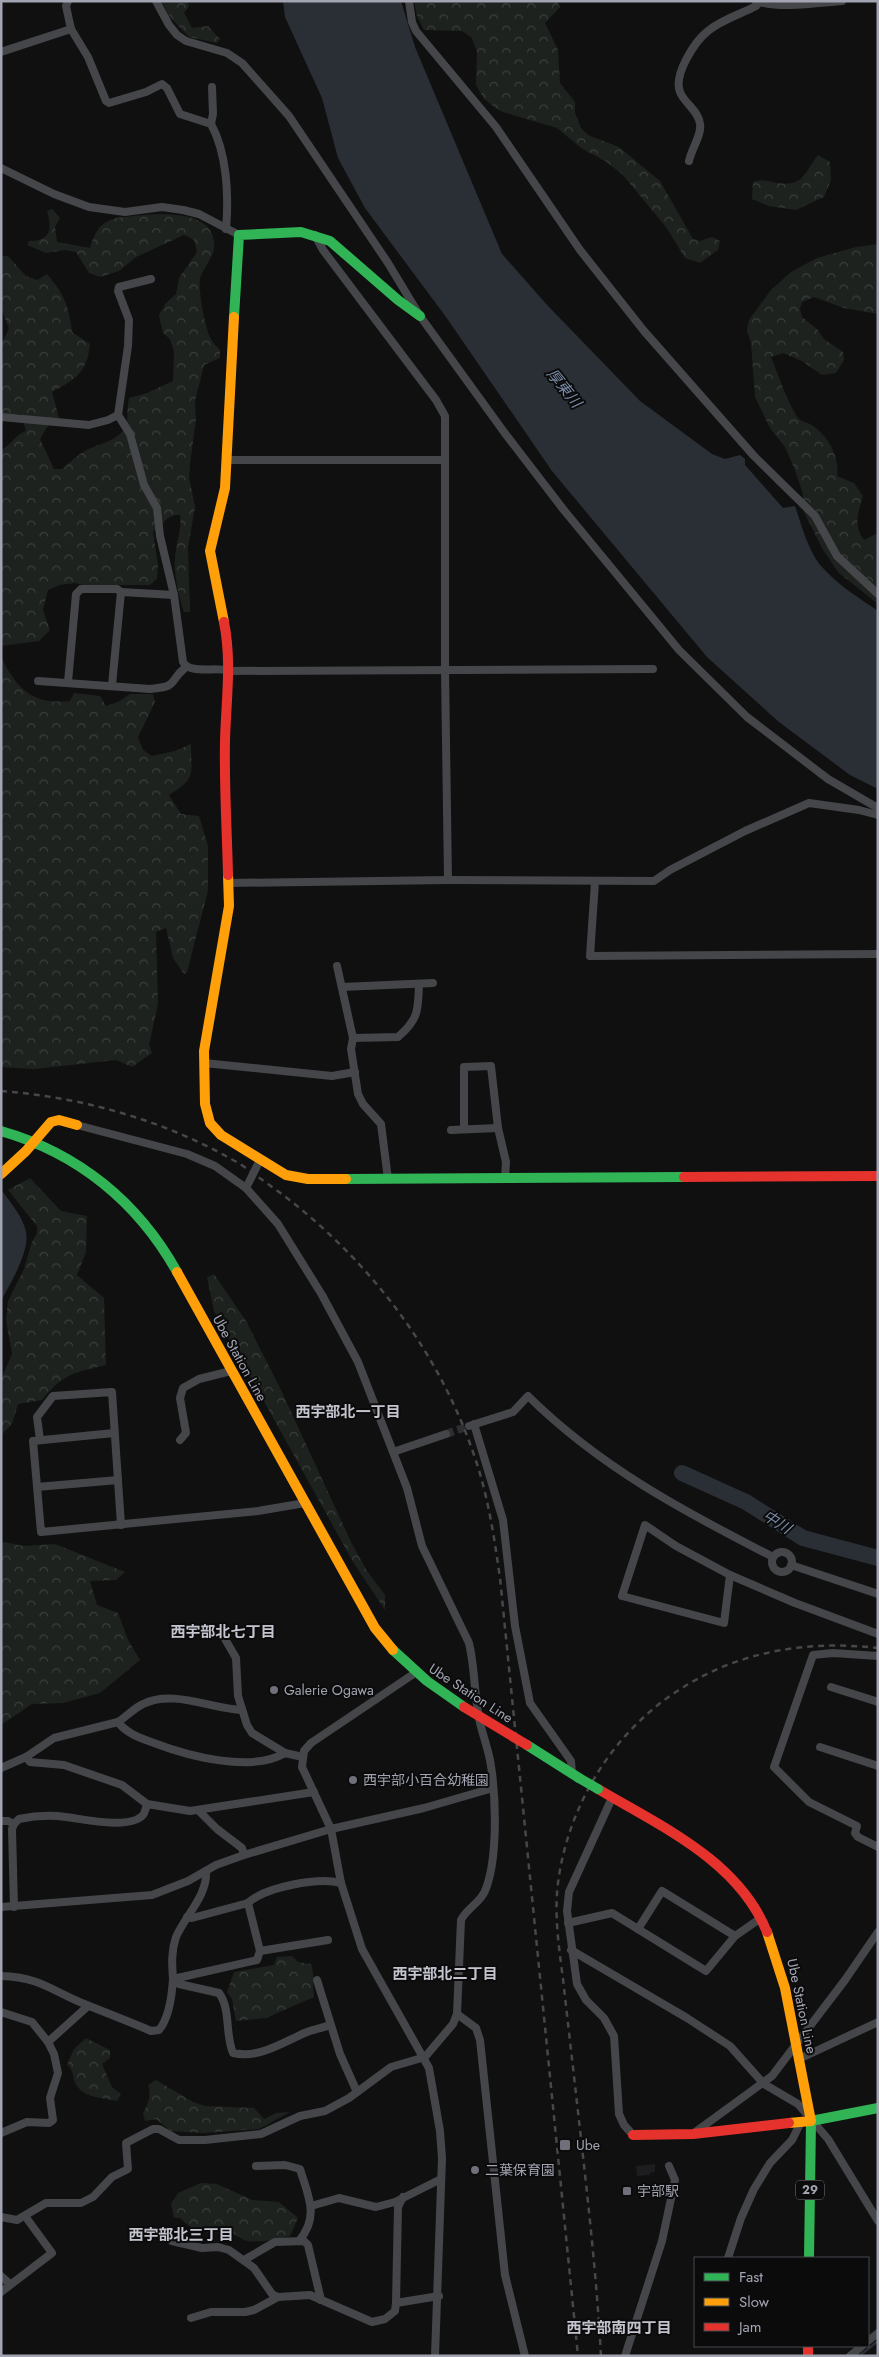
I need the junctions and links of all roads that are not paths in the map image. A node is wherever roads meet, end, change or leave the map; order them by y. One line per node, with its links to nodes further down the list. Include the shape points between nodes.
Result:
1 (68, 1): 6 (street, via 66,6)
2 (156, 1): 16 (street, via 177,35 186,41 227,53 242,63 289,116)
3 (409, 1): 22 (street, via 416,31 496,127 605,283 754,456 815,516 837,556)
4 (842, 1): 5 (street, via 803,4)
5 (758, 2): 10 (street, via 708,31 684,64 678,78 680,92 700,122)
6 (71, 29): 7 (street); 9 (street, via 88,57 106,101 109,103 146,92 162,84 180,114)
7 (1, 52)
8 (212, 87): 9 (street)
9 (211, 124): 12 (street, via 220,144 224,171)
10 (689, 161)
11 (1, 168): 12 (street, via 88,207 124,212 162,207 183,210)
12 (226, 229): 14 (street)
13 (315, 234): 14 (street); 16 (street, via 330,241); 20 (street, via 323,250 441,408 444,416)
14 (239, 235): 19 (street)
15 (150, 279): 17 (street, via 119,287 118,291 129,320)
16 (420, 316): 31 (street, via 563,509 679,650 747,717 828,779)
17 (118, 415): 18 (street, via 89,425); 23 (street, via 130,434 144,485 157,508)
18 (1, 417)
19 (226, 460): 20 (street); 27 (street, via 225,488 210,551 228,641)
20 (444, 460): 26 (street)
21 (122, 592): 23 (street); 29 (street, via 81,589 76,594); 30 (street)
22 (878, 594)
23 (174, 595): 24 (street)
24 (186, 667): 27 (street); 30 (street, via 171,686 165,688)
25 (653, 669): 26 (street)
26 (444, 670): 27 (street); 33 (street)
27 (229, 671): 35 (street, via 225,740)
28 (38, 681): 29 (street)
29 (68, 682): 30 (street)
30 (112, 686)
31 (878, 808)
32 (878, 815): 34 (street, via 810,803 745,831 654,881)
33 (448, 880): 34 (street); 35 (street)
34 (594, 882): 36 (street, via 590,956)
35 (228, 883): 42 (street, via 229,906)
36 (878, 954)
37 (337, 966): 40 (street)
38 (433, 983): 39 (street)
39 (418, 984): 40 (street); 41 (street, via 415,1020 398,1037)
40 (342, 987): 41 (street)
41 (353, 1038): 43 (street, via 351,1049)
42 (204, 1063): 43 (street, via 332,1076); 50 (street, via 205,1104 210,1122 221,1135)
43 (355, 1072): 54 (street, via 363,1104 381,1124)
44 (77, 1125): 49 (street, via 59,1120 51,1122); 55 (street, via 199,1158)
45 (498, 1128): 46 (street); 46 (street, via 491,1066 464,1067); 53 (street, via 506,1162)
46 (464, 1129): 47 (street)
47 (451, 1130)
48 (1, 1131): 49 (street, Ube Station Line)
49 (34, 1141): 51 (street); 56 (street, Ube Station Line, via 55,1150 99,1178 141,1218 168,1256)
50 (260, 1160): 54 (street, via 294,1178); 55 (street)
51 (1, 1174)
52 (878, 1176): 53 (street)
53 (506, 1178): 54 (street)
54 (388, 1179)
55 (246, 1188): 61 (street, via 284,1232 322,1294 358,1362)
56 (231, 1371): 60 (street, via 199,1379 183,1388 180,1398 186,1434); 64 (street, Ube Station Line)
57 (114, 1433): 59 (street); 59 (street, via 112,1392 53,1396 37,1417); 62 (street)
58 (446, 1434): 61 (street)
59 (40, 1440): 63 (street, via 33,1441)
60 (180, 1440)
61 (393, 1452): 85 (street, via 407,1488 422,1546 469,1643 479,1719 491,1765)
62 (118, 1480): 63 (street); 65 (street)
63 (37, 1487): 65 (street, via 41,1532)
64 (305, 1503): 65 (street, via 258,1512); 73 (street, Ube Station Line, via 375,1628)
65 (121, 1525)
66 (773, 1557): 67 (street, via 777,1553 788,1554 792,1559); 67 (street, via 772,1564 781,1572); 84 (street, via 686,1513 608,1464 560,1427 528,1396 513,1412 471,1425 502,1520 515,1626 530,1703 571,1761)
67 (791, 1565): 69 (street)
68 (730, 1575): 68 (street, via 724,1623 622,1596 645,1525); 71 (street)
69 (878, 1594)
70 (221, 1632): 76 (street, via 236,1658)
71 (878, 1634)
72 (878, 1656): 93 (street, via 813,1655 774,1767 809,1802 857,1826 855,1833 858,1837)
73 (415, 1673): 81 (street, via 306,1747); 84 (street, Ube Station Line, bridge)
74 (831, 1687): 75 (street)
75 (878, 1702)
76 (242, 1710): 77 (street, via 158,1700 139,1706); 79 (street, via 252,1733)
77 (118, 1722): 79 (street, via 126,1731 198,1758 244,1761 277,1758); 80 (street, via 54,1738)
78 (820, 1747): 82 (street)
79 (285, 1753): 81 (street)
80 (26, 1757): 83 (street); 88 (street, via 30,1762 64,1765 122,1785)
81 (303, 1757): 86 (street, via 302,1768)
82 (878, 1766)
83 (1, 1768)
84 (575, 1775): 87 (street, Ube Station Line, bridge)
85 (493, 1788): 92 (street); 114 (street, via 495,1830 489,1874 485,1892 464,1913 462,1920)
86 (314, 1792): 89 (street); 92 (street)
87 (612, 1798): 101 (street, Ube Station Line, via 682,1840 716,1865 743,1892); 102 (street, via 569,1892)
88 (147, 1804): 89 (street); 91 (street, via 143,1815 121,1822 86,1822 47,1816 23,1818)
89 (199, 1811): 94 (street, via 217,1830 242,1848)
90 (1, 1821): 91 (street)
91 (14, 1824): 99 (street)
92 (331, 1829): 94 (street); 96 (street)
93 (878, 1847)
94 (244, 1855): 95 (street)
95 (206, 1871): 99 (street, via 152,1895); 100 (street, via 207,1881)
96 (341, 1883): 97 (street, via 302,1884 273,1890 255,1896); 119 (street, via 362,1949)
97 (248, 1903): 100 (street); 108 (street)
98 (1, 1907): 99 (street)
99 (14, 1907)
100 (187, 1917): 110 (street, via 173,1949)
101 (761, 1918): 105 (street); 118 (street, Ube Station Line, via 783,1975)
102 (568, 1923): 103 (street, via 612,1913); 107 (street)
103 (638, 1929): 105 (street, via 706,1971); 105 (street, via 662,1891)
104 (878, 1932): 118 (street)
105 (735, 1936)
106 (328, 1940): 108 (street)
107 (571, 1950): 121 (street, via 730,2046); 127 (street, via 580,1991 604,2018 614,2036 621,2119)
108 (260, 1951): 110 (street, via 258,1960)
109 (1, 1976): 112 (street, via 36,1980)
110 (173, 1979): 112 (street, via 172,1994 159,2030 151,2031); 116 (street, via 179,1984 219,1993 224,2006 228,2043 233,2053 244,2055 268,2050)
111 (317, 1980): 116 (street)
112 (88, 2006): 117 (street)
113 (1, 2012): 117 (street, via 32,2022)
114 (456, 2014): 119 (street, via 453,2024); 151 (street, via 476,2028 480,2040 505,2275)
115 (878, 2022): 120 (street)
116 (330, 2026): 122 (street)
117 (48, 2042): 125 (street, via 57,2060 58,2073 50,2098 53,2120 28,2122)
118 (796, 2045): 120 (street, Ube Station Line); 121 (street)
119 (425, 2057): 122 (street, via 391,2067); 130 (street, via 440,2130)
120 (799, 2059): 124 (street, Ube Station Line)
121 (764, 2084): 124 (street, via 798,2104); 126 (street)
122 (357, 2092): 133 (street, via 337,2106 300,2116 261,2134 179,2140 153,2129 126,2143 128,2169 112,2177 94,2197 81,2202 46,2203)
123 (878, 2108): 124 (street)
124 (806, 2121): 126 (street); 135 (street, via 828,2139); 138 (street, via 770,2162 754,2189); 139 (street, 29)
125 (1, 2133)
126 (693, 2134): 127 (street)
127 (632, 2135)
128 (256, 2166): 132 (street, via 285,2165 300,2169)
129 (669, 2166): 152 (street, via 675,2180 662,2241)
130 (441, 2179): 131 (street); 144 (street)
131 (403, 2197): 132 (street, via 376,2207 339,2198); 147 (street, via 398,2208)
132 (310, 2206): 137 (street, via 307,2232)
133 (25, 2216): 134 (street, via 17,2220); 142 (street, via 52,2253)
134 (1, 2217)
135 (878, 2221)
136 (172, 2241): 140 (street, via 202,2248 218,2247)
137 (299, 2241): 140 (street, via 275,2242); 146 (street, via 308,2244)
138 (728, 2257)
139 (809, 2257)
140 (244, 2260): 145 (street)
141 (1, 2276): 142 (street)
142 (10, 2284): 143 (street)
143 (1, 2292)
144 (438, 2296): 147 (street); 150 (street)
145 (278, 2297): 146 (street, via 310,2295); 148 (street, via 254,2310 211,2312)
146 (321, 2300): 147 (street, via 372,2322 385,2319 395,2311)
147 (396, 2304)
148 (191, 2318)
149 (861, 2347): 153 (street)
150 (435, 2356)
151 (525, 2356)
152 (625, 2356)
153 (850, 2356)

